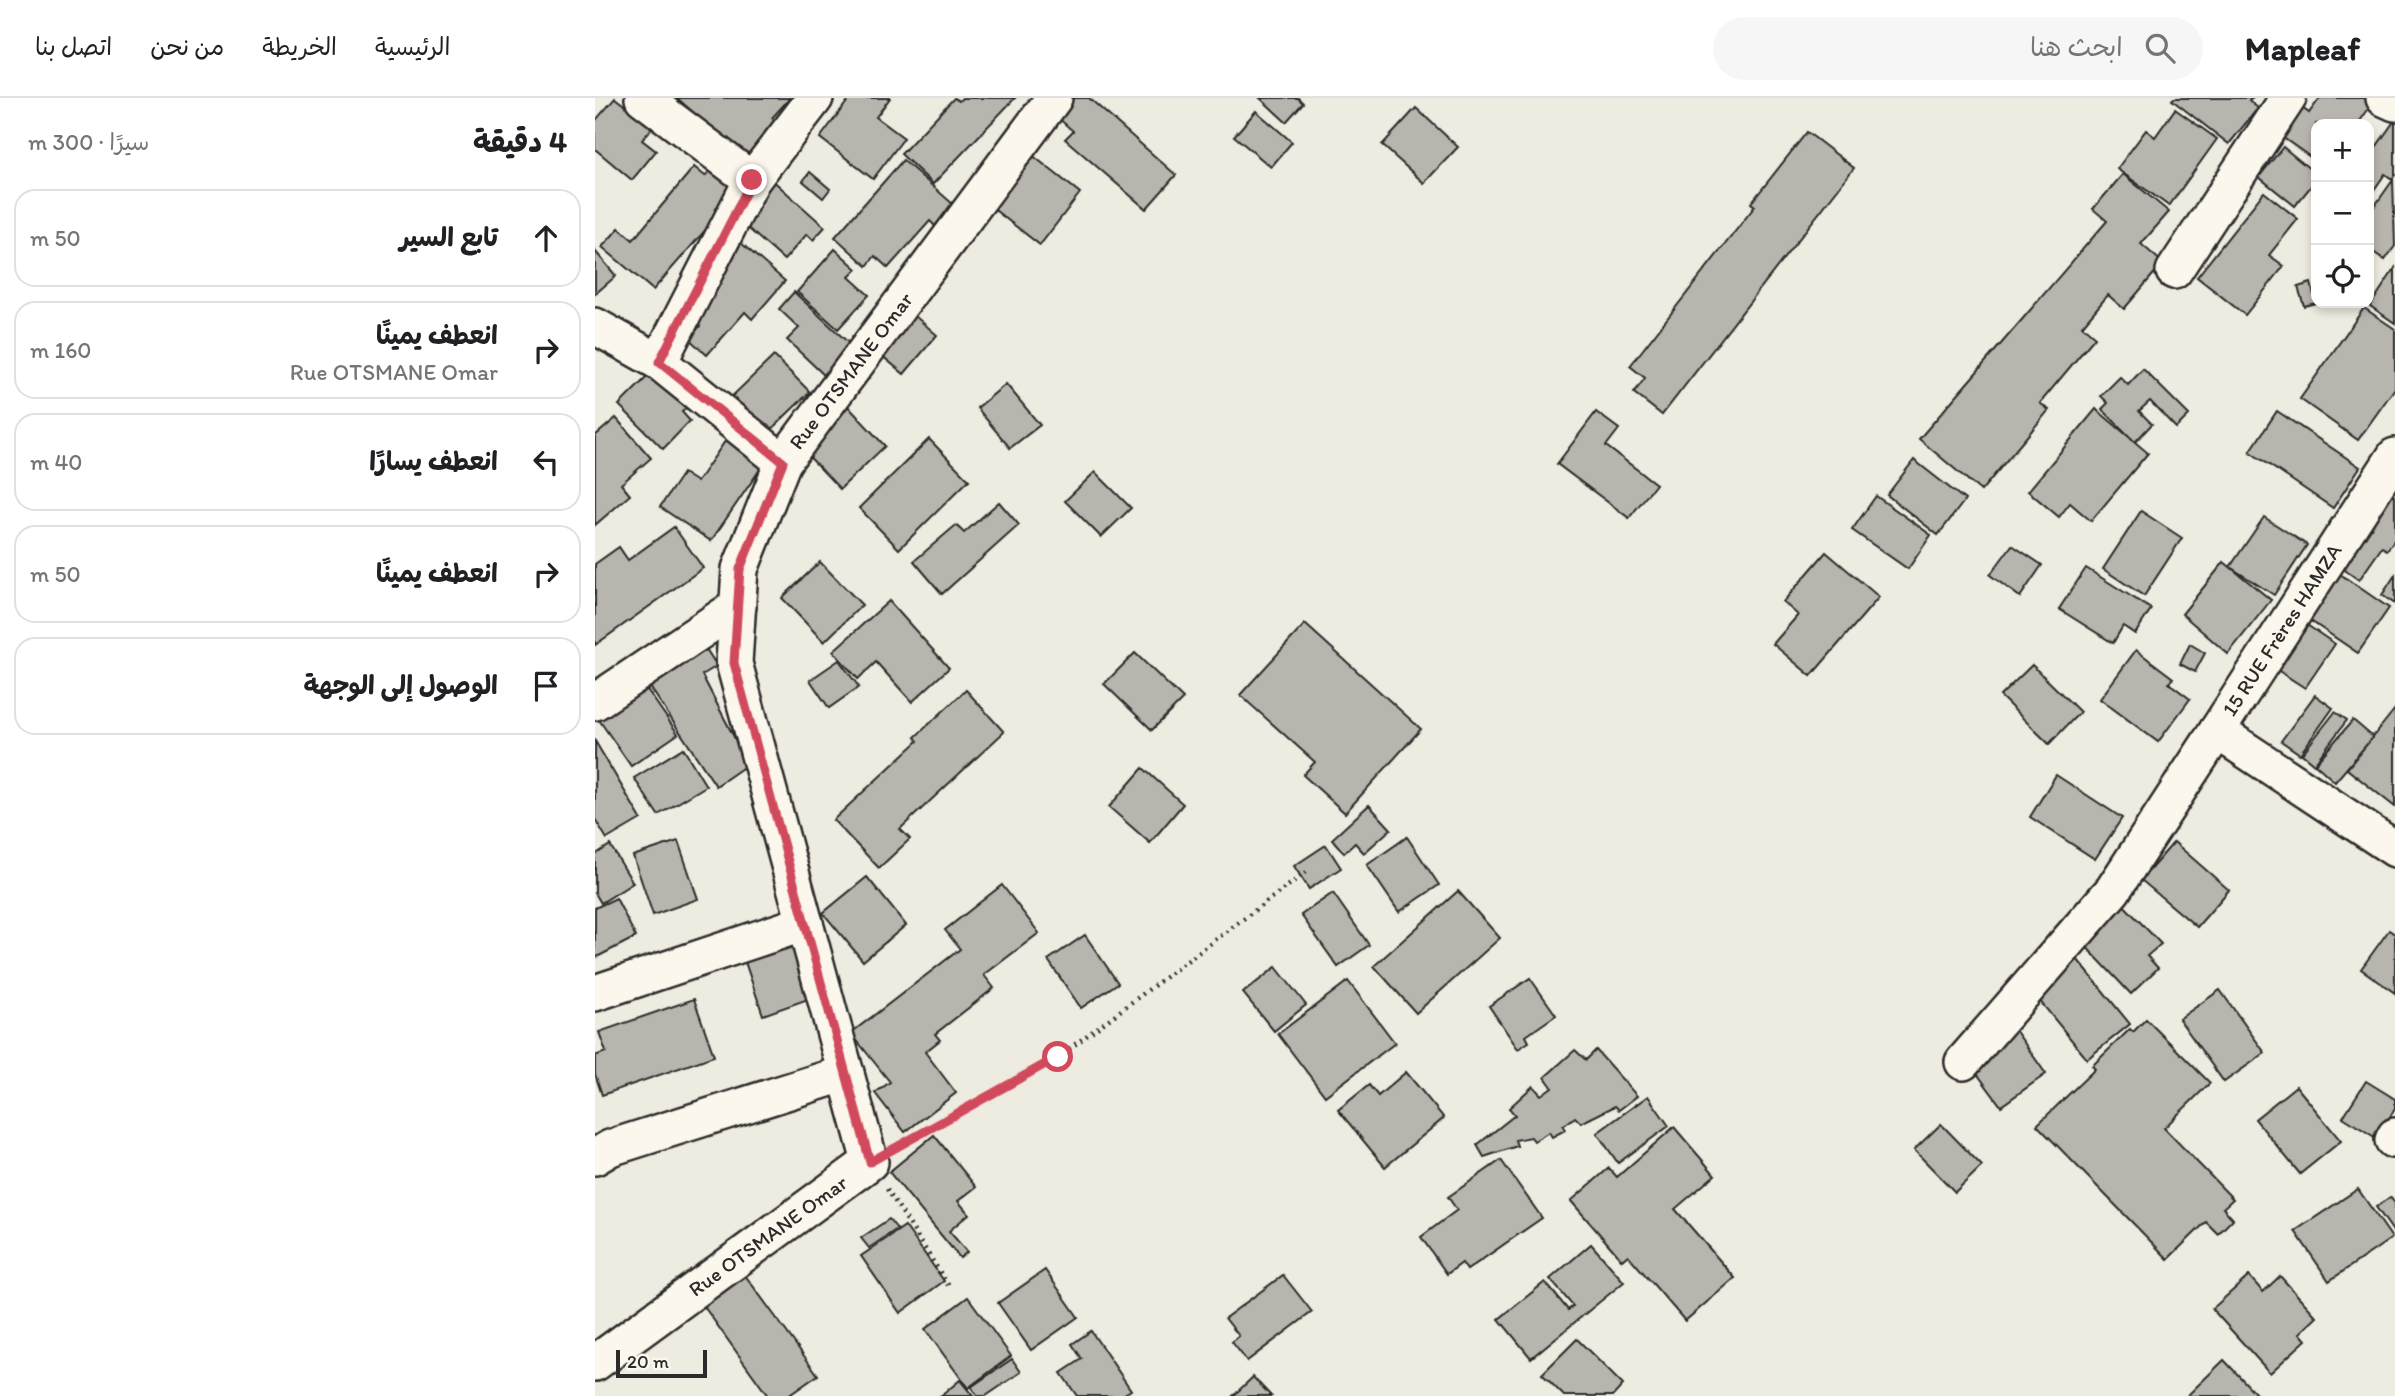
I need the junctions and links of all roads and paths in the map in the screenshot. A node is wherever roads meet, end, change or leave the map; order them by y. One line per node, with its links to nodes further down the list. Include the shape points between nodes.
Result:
1 (643, 98): 7 (street)
2 (815, 98): 7 (street)
3 (1054, 98): 12 (street, Rue OTSMANE Omar)
4 (2288, 98): 8 (street)
5 (2384, 98): 6 (street)
6 (2395, 103)
7 (752, 180): 10 (street)
8 (2174, 271)
9 (595, 326): 10 (street)
10 (659, 362): 12 (street)
11 (2395, 456): 15 (street, 15 RUE Frères HAMZA)
12 (783, 462): 13 (street, Rue OTSMANE Omar, via 740,569)
13 (738, 606): 14 (street); 18 (street, Rue OTSMANE Omar, via 734,663)
14 (595, 702)
15 (2217, 731): 16 (street, 15 RUE Frères HAMZA); 20 (street, via 2113,890)
16 (2395, 849)
17 (1308, 871): 23 (path, via 1058,1057)
18 (805, 923): 19 (street); 21 (street, Rue OTSMANE Omar)
19 (595, 993)
20 (1963, 1062)
21 (846, 1073): 22 (street, via 610,1148); 23 (street, Rue OTSMANE Omar)
22 (595, 1157)
23 (870, 1162): 24 (path); 25 (street, Rue OTSMANE Omar)
24 (950, 1289)
25 (595, 1363)

